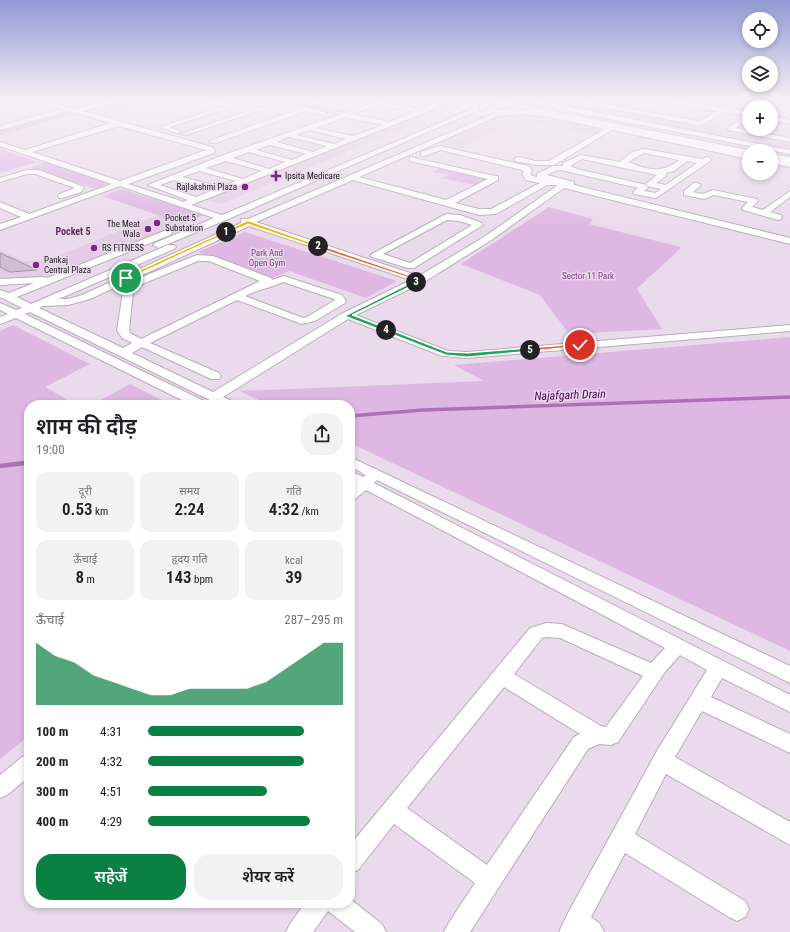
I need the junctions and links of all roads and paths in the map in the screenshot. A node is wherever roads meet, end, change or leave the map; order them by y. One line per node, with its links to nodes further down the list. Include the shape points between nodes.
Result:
1 (53, 143): 29 (street)
2 (189, 143): 58 (street, via 211,151)
3 (220, 143): 21 (street)
4 (265, 143): 26 (street)
5 (274, 143): 31 (street)
6 (324, 143): 22 (street)
7 (341, 143): 22 (street)
8 (381, 143): 76 (street)
9 (402, 143): 79 (street)
10 (411, 143): 80 (street)
11 (428, 143): 52 (street)
12 (451, 143): 13 (street, via 544,164 551,163)
13 (585, 143)
14 (597, 143): 27 (street, via 587,149 589,152 618,157)
15 (677, 143): 24 (street)
16 (697, 143): 24 (main road)
17 (725, 143): 23 (main road)
18 (749, 143): 30 (street)
19 (758, 143): 25 (street)
20 (0, 144): 29 (street)
21 (225, 145)
22 (335, 146): 31 (street)
23 (742, 147)
24 (720, 149): 28 (main road); 33 (street); 42 (street)
25 (790, 149)
26 (248, 150): 35 (street); 41 (street)
27 (626, 151)
28 (742, 151)
29 (25, 152): 39 (street)
30 (790, 152)
31 (313, 154): 41 (street)
32 (778, 154): 34 (main road)
33 (742, 155)
34 (790, 157)
35 (224, 158): 45 (street); 47 (street)
36 (686, 158): 36 (street, via 640,151 623,164 665,172); 42 (street)
37 (778, 158): 40 (main road)
38 (413, 159): 46 (street); 57 (street, via 437,148 450,150 525,168 528,170 526,174 529,178); 69 (street, via 495,178)
39 (48, 160): 50 (street); 58 (street)
40 (790, 160)
41 (292, 162): 47 (street)
42 (703, 162): 53 (street)
43 (778, 162): 44 (street)
44 (790, 165)
45 (198, 168): 51 (street); 55 (street)
46 (393, 169)
47 (269, 171): 55 (street)
48 (379, 175): 56 (street)
49 (664, 175): 53 (street); 59 (street); 59 (street, via 585,157 566,165 642,185)
50 (0, 176)
51 (173, 177): 62 (street); 66 (street, via 152,185)
52 (351, 177): 56 (street); 81 (street)
53 (679, 179): 61 (street); 68 (street, via 697,185 687,193)
54 (0, 180): 67 (street, via 36,172 80,187)
55 (243, 181): 62 (street)
56 (365, 181): 69 (street)
57 (549, 182): 60 (street); 69 (street, via 493,212 478,212)
58 (119, 184): 71 (street); 77 (street)
59 (650, 184): 61 (street)
60 (563, 185): 72 (street); 88 (street, via 487,239)
61 (666, 188): 65 (street)
62 (220, 190): 66 (street)
63 (637, 192): 63 (street, via 629,197 623,197 540,176 561,168 644,187); 65 (street)
64 (790, 193): 75 (street)
65 (656, 196): 72 (street)
66 (196, 200): 71 (street)
67 (44, 202)
68 (704, 203): 75 (street, via 713,192 754,201 746,208); 83 (street, via 701,214)
69 (446, 204)
70 (0, 205): 74 (street)
71 (182, 205): 76 (street)
72 (645, 205): 84 (street)
73 (30, 207): 74 (street)
74 (16, 211): 77 (street)
75 (764, 213): 78 (street)
76 (211, 214): 79 (street); 87 (street)
77 (29, 216): 82 (street)
78 (778, 217)
79 (223, 218): 95 (street)
80 (237, 218): 81 (street); 93 (street)
81 (248, 222): 86 (street); 93 (street, via 86,297 68,302)
82 (0, 227)
83 (790, 236)
84 (790, 241)
85 (411, 266): 85 (street, via 375,255 446,217 460,218 480,225); 86 (street)
86 (398, 273): 88 (street)
87 (54, 279): 89 (street); 90 (street)
88 (420, 280): 94 (street)
89 (0, 282)
90 (4, 295): 95 (street)
91 (240, 298): 92 (street, via 302,321 311,320); 92 (street, via 283,279 338,297); 99 (street)
92 (341, 302): 94 (street)
93 (43, 303): 95 (street)
94 (363, 308): 96 (street)
95 (13, 309): 97 (street); 100 (street); 103 (street)
96 (347, 316): 98 (street, via 446,354 467,355); 102 (street)
97 (0, 321)
98 (790, 328)
99 (145, 345): 99 (street, via 124,335 130,287 204,257 267,280); 100 (street); 101 (street)
100 (125, 355): 102 (street)
101 (215, 376)
102 (213, 397): 104 (street)
103 (192, 400)
104 (219, 400)
105 (355, 465): 107 (street)
106 (355, 477): 107 (street)
107 (371, 479): 108 (street); 109 (street); 112 (street)
108 (355, 492)
109 (677, 646): 110 (street); 111 (street)
110 (719, 667): 114 (street); 115 (street)
111 (655, 673): 113 (street, via 562,631 546,630 536,633); 116 (street, via 611,736)
112 (790, 675)
113 (502, 676): 116 (street); 121 (street)
114 (699, 700): 117 (street); 118 (street)
115 (790, 704)
116 (598, 735): 125 (street, via 581,743)
117 (790, 744)
118 (662, 761): 122 (street); 123 (street)
119 (24, 768): 120 (street)
120 (0, 788)
121 (392, 810): 124 (street); 125 (street)
122 (790, 834)
123 (621, 838): 128 (street); 129 (street)
124 (355, 856)
125 (490, 880): 132 (street)
126 (316, 908): 130 (street)
127 (343, 908): 131 (street)
128 (737, 909)
129 (580, 928)
130 (298, 932)
131 (374, 932)
132 (456, 932)

